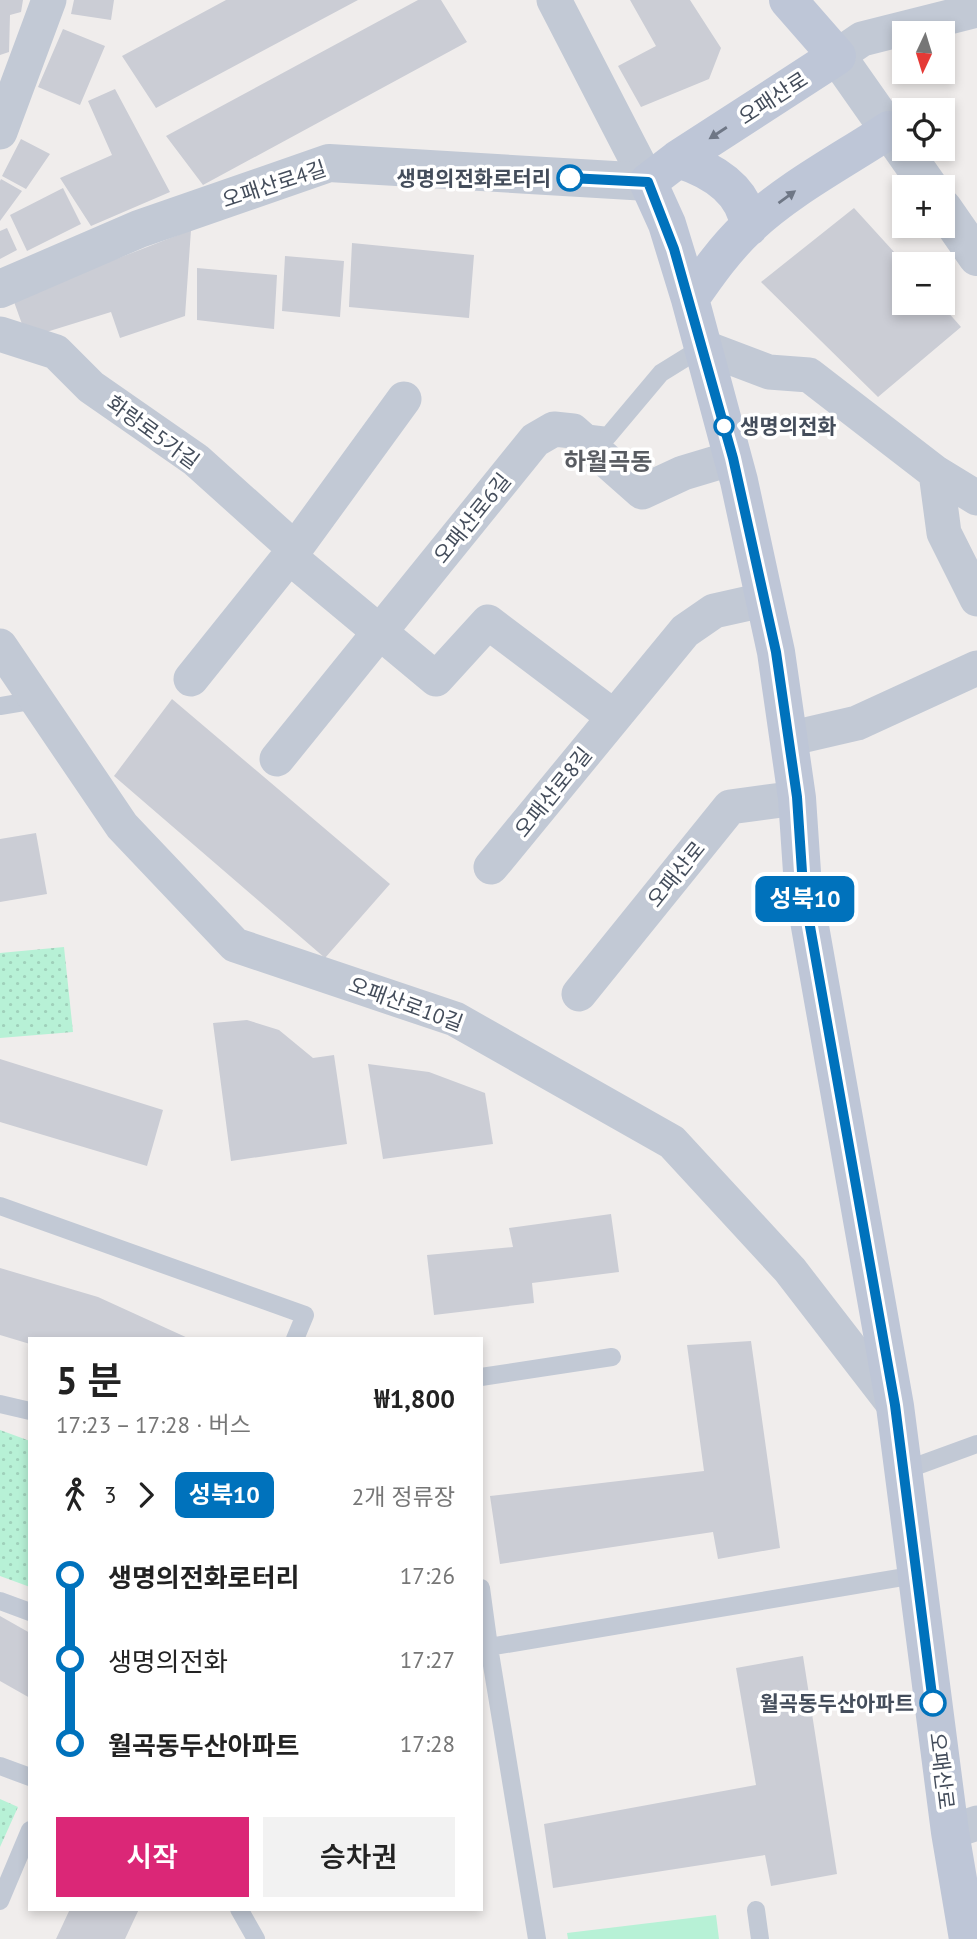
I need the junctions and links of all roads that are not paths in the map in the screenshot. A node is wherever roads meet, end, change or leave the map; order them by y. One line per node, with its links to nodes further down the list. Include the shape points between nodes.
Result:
1 (49, 0): 6 (street)
2 (554, 0): 11 (street, 오패산로)
3 (788, 0): 5 (main road)
4 (977, 10): 5 (street, via 862,39)
5 (837, 56): 7 (street); 9 (main road, 오패산로, one-way to 9)
6 (11, 69): 8 (street)
7 (889, 130): 10 (street); 14 (main road, one-way to 7, via 790,194)
8 (0, 132)
9 (678, 159): 11 (main road, 오패산로); 14 (main road, via 705,169 741,197)
10 (921, 175)
11 (648, 182): 12 (main road, 오패산로); 16 (street, 오패산로4길, via 329,163 139,229)
12 (667, 224): 14 (main road, via 688,243); 17 (main road, 오패산로)
13 (955, 225): 15 (street)
14 (739, 237): 17 (main road)
15 (977, 257)
16 (0, 289)
17 (690, 299): 19 (main road, 오패산로)
18 (0, 334): 25 (street, 화랑로5가길, via 56,352 91,387 196,460 285,540)
19 (703, 347): 21 (lane, 오패산로6길, via 661,373 608,436); 22 (main road, 오패산로); 23 (street, via 769,372 809,375)
20 (404, 399): 25 (street)
21 (573, 431): 22 (street, via 642,492); 28 (street, 오패산로6길, via 554,429 535,440)
22 (733, 458): 27 (main road, 오패산로)
23 (936, 473): 24 (street); 26 (street, via 944,533)
24 (977, 498)
25 (292, 553): 28 (street, 화랑로5가길, via 298,564); 31 (street)
26 (977, 599)
27 (763, 600): 34 (street, 오패산로8길, via 714,611 685,631); 35 (main road, 오패산로, via 776,652)
28 (380, 631): 34 (street, 화랑로5가길, via 436,679 488,622); 36 (street, 오패산로6길)
29 (0, 646): 32 (street, 오패산로10길)
30 (977, 668): 35 (street, via 858,723)
31 (191, 679)
32 (36, 700): 33 (lane); 45 (street, 오패산로10길, via 121,826 235,945 456,1019 672,1142 790,1270)
33 (0, 706)
34 (614, 717): 38 (street, 오패산로8길)
35 (788, 739): 37 (main road, 오패산로)
36 (277, 759)
37 (797, 797): 39 (street, 오패산로, via 730,807); 45 (main road, 오패산로, via 803,887)
38 (491, 867)
39 (579, 994)
40 (0, 1206): 41 (lane, via 305,1315)
41 (296, 1337)
42 (612, 1357): 43 (lane)
43 (483, 1377)
44 (0, 1404): 46 (lane)
45 (895, 1405): 48 (main road, 오패산로)
46 (28, 1411)
47 (977, 1444): 48 (lane)
48 (903, 1471): 49 (main road, 오패산로)
49 (916, 1575): 53 (lane); 56 (main road, 오패산로)
50 (0, 1601): 51 (lane)
51 (28, 1611)
52 (483, 1616): 53 (lane)
53 (485, 1644): 62 (lane)
54 (0, 1766): 55 (lane)
55 (28, 1776)
56 (963, 1828): 64 (main road, 오패산로)
57 (28, 1835): 58 (lane)
58 (0, 1900)
59 (756, 1910): 63 (lane)
60 (240, 1911): 61 (lane)
61 (256, 1939)
62 (537, 1939)
63 (760, 1939)
64 (968, 1939)

